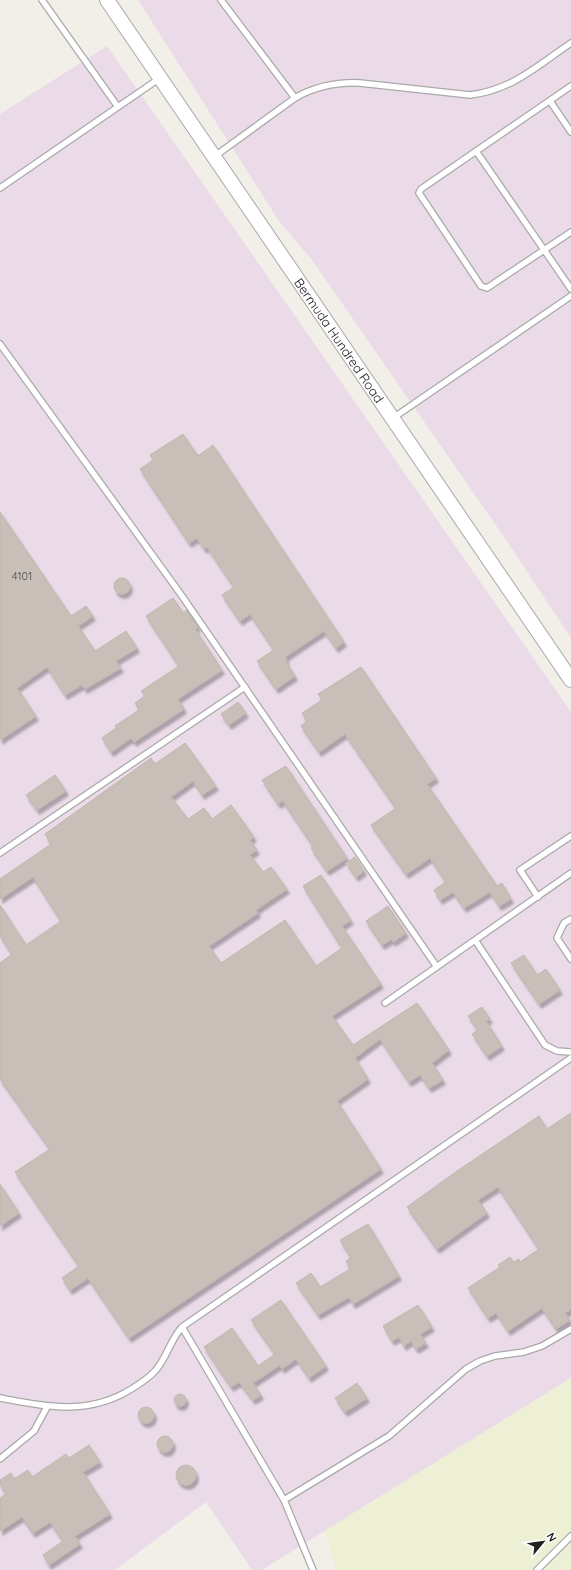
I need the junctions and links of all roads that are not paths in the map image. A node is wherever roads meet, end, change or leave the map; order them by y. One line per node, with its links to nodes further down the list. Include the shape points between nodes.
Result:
1 (42, 0): 9 (lane)
2 (107, 0): 5 (street, Bermuda Hundred Road)
3 (221, 0): 7 (lane)
4 (571, 43): 7 (lane, via 520,79 487,93 470,95 342,82 319,86)
5 (160, 78): 9 (lane); 12 (street, Bermuda Hundred Road)
6 (571, 86): 8 (lane)
7 (295, 98): 12 (lane)
8 (550, 101): 10 (lane); 11 (lane)
9 (118, 107): 13 (lane)
10 (571, 132)
11 (476, 151): 15 (lane); 15 (lane, via 421,189 419,193 481,286 487,288)
12 (214, 157): 19 (street, Bermuda Hundred Road)
13 (0, 188)
14 (571, 232): 15 (lane)
15 (544, 250): 16 (lane)
16 (571, 289)
17 (571, 296): 19 (lane)
18 (0, 344): 21 (lane)
19 (393, 418): 20 (street, Bermuda Hundred Road)
20 (571, 680)
21 (245, 687): 23 (lane); 29 (lane)
22 (571, 836): 25 (lane, via 520,870)
23 (0, 853)
24 (571, 873): 25 (lane)
25 (538, 897): 27 (lane)
26 (571, 919): 28 (lane, via 564,923 557,938)
27 (475, 940): 29 (lane); 31 (lane, via 545,1045 556,1051)
28 (571, 959)
29 (436, 967): 30 (lane)
30 (385, 1003)
31 (571, 1052)
32 (571, 1058): 33 (lane)
33 (182, 1327): 36 (lane, via 175,1334 164,1360 155,1372 126,1393 88,1406); 38 (lane)
34 (571, 1329): 38 (lane, via 542,1346 524,1352 495,1356 466,1369 389,1436)
35 (0, 1398): 36 (lane)
36 (47, 1407): 37 (lane, via 34,1431)
37 (0, 1459)
38 (284, 1500): 40 (lane)
39 (571, 1536): 41 (lane)
40 (313, 1570)
41 (537, 1570)

